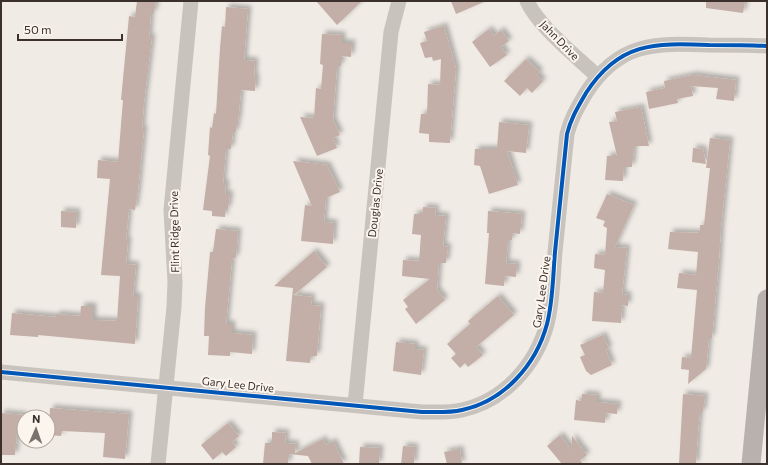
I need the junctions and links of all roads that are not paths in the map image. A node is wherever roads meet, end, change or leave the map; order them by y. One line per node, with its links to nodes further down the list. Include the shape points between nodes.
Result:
1 (191, 1): 8 (street, Flint Ridge Drive, via 171,210 175,282)
2 (400, 1): 9 (street, Douglas Drive, via 391,32)
3 (527, 1): 5 (street, Jahn Drive, via 554,36)
4 (767, 46): 5 (street, Gary Lee Drive, via 676,43 653,46 635,50 616,59)
5 (597, 76): 9 (street, Gary Lee Drive, via 571,120 548,323 542,340 525,370 497,396 461,410 422,412)
6 (767, 299): 11 (main road)
7 (1, 372): 8 (street, Gary Lee Drive)
8 (165, 386): 9 (street, Gary Lee Drive); 10 (street, Flint Ridge Drive)
9 (355, 405)
10 (158, 464)
11 (751, 464)

